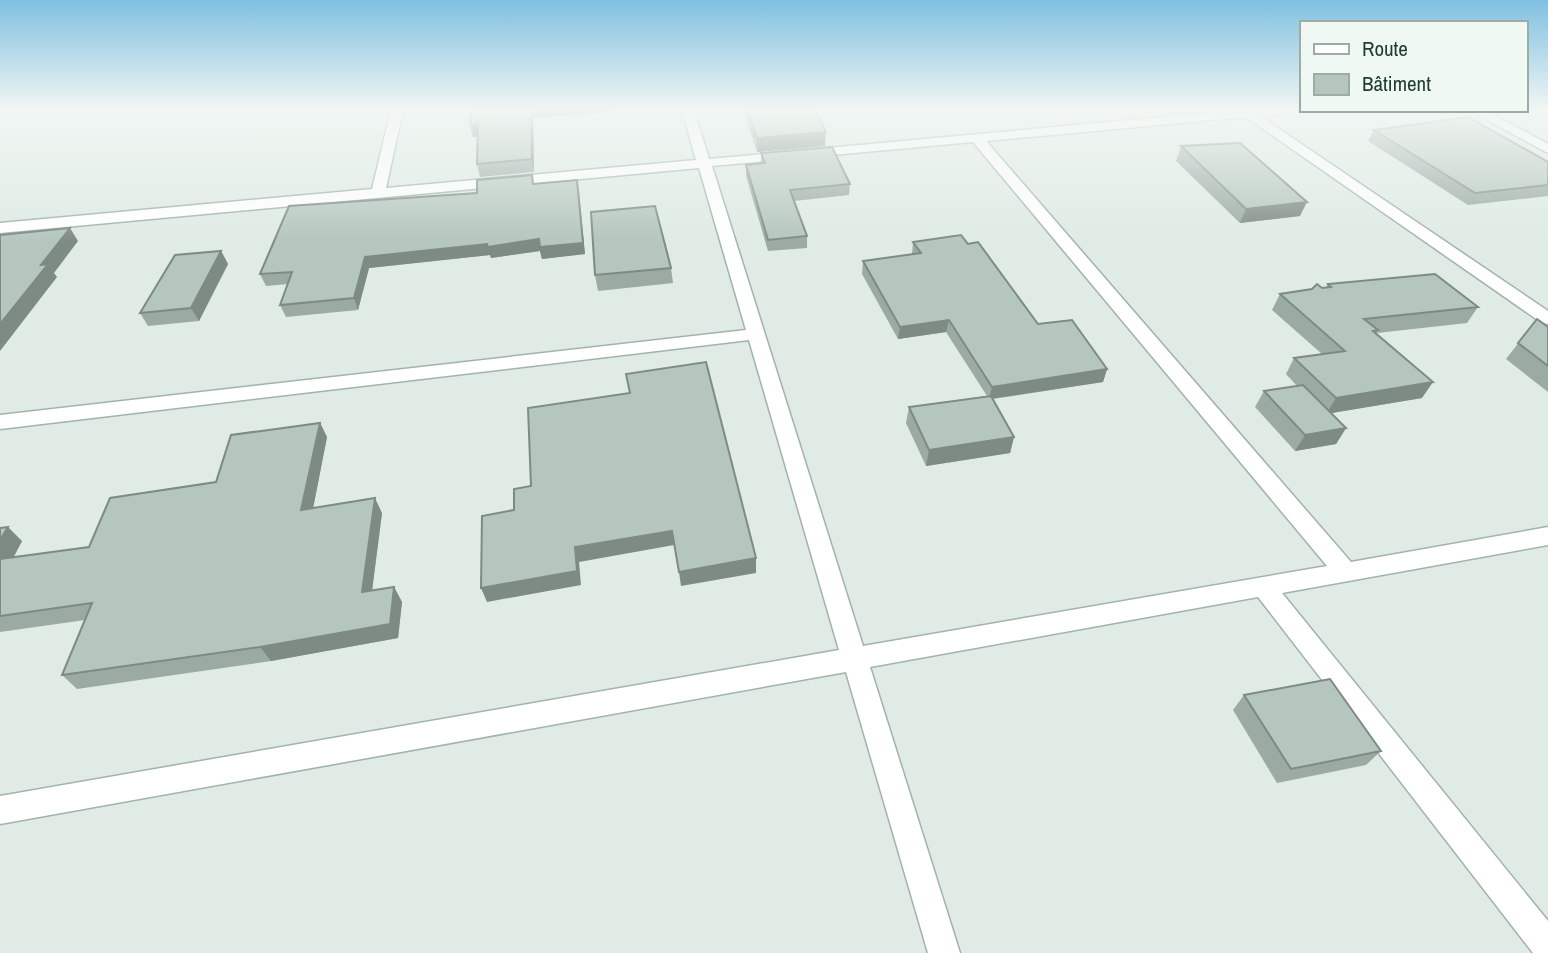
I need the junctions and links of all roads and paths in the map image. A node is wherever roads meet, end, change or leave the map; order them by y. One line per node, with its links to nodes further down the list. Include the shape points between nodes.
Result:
1 (387, 154): 7 (street)
2 (701, 154): 6 (street)
3 (797, 154): 6 (street)
4 (990, 154): 13 (street)
5 (1309, 154): 9 (street)
6 (704, 163): 7 (street); 10 (street)
7 (378, 193): 8 (street)
8 (0, 228)
9 (1548, 319)
10 (757, 334): 11 (street); 15 (street)
11 (0, 422)
12 (1548, 536): 13 (street)
13 (1346, 572): 14 (street)
14 (1263, 586): 15 (street); 17 (street)
15 (853, 659): 16 (street); 18 (street)
16 (0, 810)
17 (1548, 946)
18 (944, 953)

